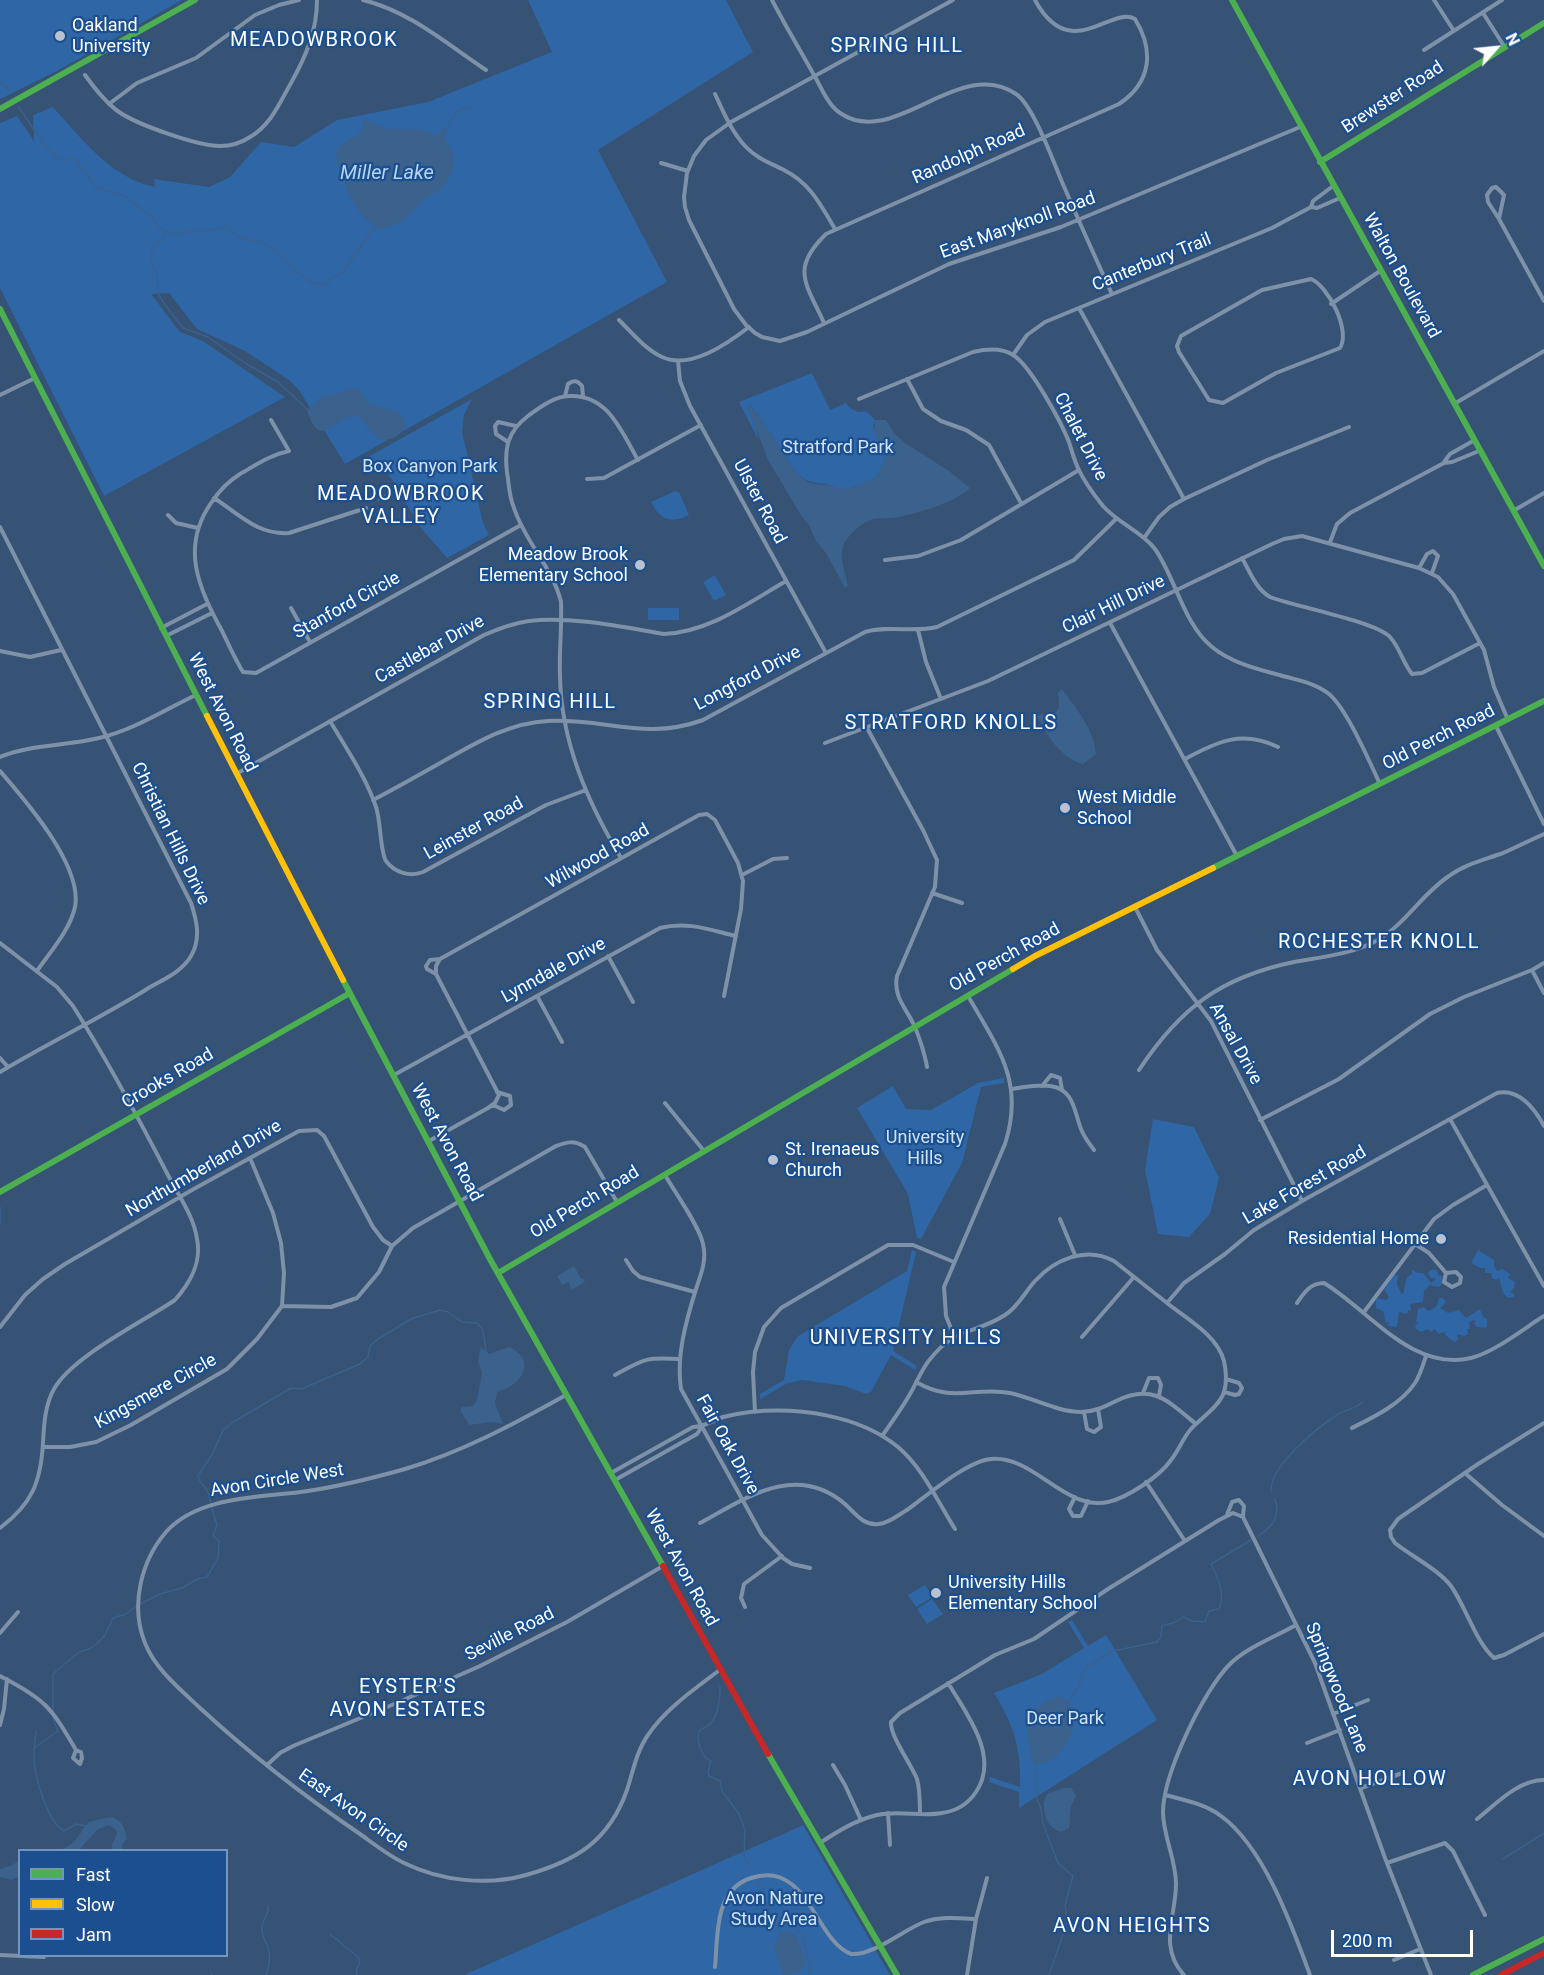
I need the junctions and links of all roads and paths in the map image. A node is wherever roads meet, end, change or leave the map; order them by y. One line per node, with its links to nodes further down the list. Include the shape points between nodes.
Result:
1 (195, 0): 22 (street)
2 (299, 0): 21 (street, via 262,12 196,58 137,82)
3 (316, 0): 21 (street, via 308,51 274,114 252,136 230,145 205,144 144,124)
4 (363, 0): 11 (street)
5 (773, 0): 19 (street)
6 (953, 0): 19 (street)
7 (1035, 0): 25 (street, Randolph Road, via 1050,21 1074,30 1087,31 1129,15 1139,26 1148,50 1140,83 1127,99)
8 (1232, 0): 24 (street, Walton Boulevard)
9 (1435, 0): 14 (street)
10 (1502, 0): 12 (street)
11 (382, 2): 17 (street)
12 (1483, 13): 14 (street); 15 (street)
13 (1544, 23): 15 (street, Brewster Road)
14 (1454, 31): 16 (street)
15 (1505, 47): 26 (street, Brewster Road)
16 (1424, 50)
17 (486, 70)
18 (85, 75): 21 (street)
19 (815, 76): 23 (street); 25 (street, via 838,112 860,121 886,120 970,86 1002,88 1024,100)
20 (715, 94): 23 (street)
21 (109, 104)
22 (0, 109)
23 (729, 123): 28 (street, via 698,148); 34 (street, via 750,151 812,191)
24 (1300, 127): 26 (street, Walton Boulevard); 33 (street, East Maryknoll Road)
25 (1043, 138): 33 (street); 34 (street, Randolph Road)
26 (1320, 162): 29 (street, Walton Boulevard)
27 (661, 163): 28 (street)
28 (688, 171): 43 (street, via 684,197 689,220 734,309)
29 (1333, 186): 30 (street, Walton Boulevard); 31 (street, Canterbury Trail)
30 (1340, 198): 31 (street, Canterbury Trail); 35 (street, Walton Boulevard)
31 (1311, 207): 36 (street, Canterbury Trail, via 1272,228)
32 (1499, 219): 32 (street, via 1504,195 1496,187 1487,195); 37 (street)
33 (1079, 220): 36 (street); 42 (street, East Maryknoll Road, via 964,257)
34 (835, 229): 42 (street, Randolph Road, via 815,245 804,263 805,278)
35 (1380, 271): 38 (street); 53 (street, Walton Boulevard)
36 (1112, 294): 39 (street, Canterbury Trail)
37 (1544, 301)
38 (1331, 304): 38 (street, via 1343,326 1344,341 1340,348 1276,373 1223,404 1209,400 1177,346 1181,336 1267,288 1311,279 1321,285)
39 (1079, 308): 45 (street, Canterbury Trail, via 1038,326); 67 (street)
40 (0, 309): 47 (street, West Avon Road)
41 (619, 320): 46 (street, via 653,352)
42 (824, 323): 43 (street, East Maryknoll Road, via 780,341 762,337)
43 (748, 327): 46 (street, via 714,349)
44 (1544, 351): 53 (street)
45 (1013, 355): 48 (street, via 988,349 973,352); 63 (street, Chalet Drive, via 1029,371 1055,415)
46 (678, 361): 55 (street, Ulster Road, via 680,381)
47 (34, 378): 49 (street); 90 (street, West Avon Road)
48 (907, 378): 52 (street); 68 (street, via 923,409 989,444)
49 (0, 395)
50 (565, 396): 51 (street); 51 (street, via 568,384 577,381 584,389); 56 (street)
51 (583, 396): 61 (street, via 609,411)
52 (860, 399)
53 (1454, 404): 58 (street, Walton Boulevard)
54 (271, 420): 66 (street, Stanford Circle, via 289,451 276,453 253,466 231,480)
55 (700, 424): 61 (street); 83 (street, Ulster Road)
56 (516, 426): 59 (street); 59 (street, via 502,422 495,426 496,434)
57 (1349, 427): 67 (street)
58 (1473, 441): 60 (street, Walton Boulevard); 62 (street, via 1450,454)
59 (508, 442): 73 (street, via 510,497)
60 (1479, 451): 62 (street); 70 (street, Walton Boulevard)
61 (638, 460): 64 (street, via 604,478)
62 (1444, 463): 77 (street, via 1350,513 1337,524)
63 (1079, 470): 68 (street); 72 (street, Chalet Drive)
64 (587, 479)
65 (1544, 493): 70 (street)
66 (214, 498): 69 (street, via 260,530 276,534); 75 (street, Stanford Circle)
67 (1184, 499): 76 (street, via 1159,517)
68 (1021, 503): 79 (street, via 960,540 918,556)
69 (366, 508)
70 (1514, 511): 80 (street, Walton Boulevard)
71 (168, 515): 75 (street, via 176,523)
72 (1116, 519): 76 (street, Chalet Drive); 91 (street, Longford Drive, via 1074,560 949,622)
73 (521, 525): 88 (street, via 558,589); 93 (street, Stanford Circle)
74 (0, 527): 95 (street, Christian Hills Drive)
75 (198, 528): 85 (street, Stanford Circle, via 195,566)
76 (1144, 538): 84 (street, Chalet Drive, via 1156,551)
77 (1330, 543): 78 (street, Clair Hill Drive, via 1295,536); 81 (street, Clair Hill Drive)
78 (1242, 558): 84 (street, Clair Hill Drive); 94 (street, via 1263,593 1270,597 1384,633 1412,674 1422,673)
79 (885, 560)
80 (1544, 566)
81 (1419, 568): 82 (street, Clair Hill Drive); 82 (street, via 1433,551 1438,560)
82 (1432, 573): 94 (street, Clair Hill Drive, via 1447,585)
83 (786, 581): 88 (street, Castlebar Drive, via 709,624 680,633); 97 (street, Ulster Road)
84 (1176, 590): 89 (street, Clair Hill Drive); 113 (street, Chalet Drive, via 1202,638 1220,653 1245,666 1308,683 1329,694 1341,709)
85 (207, 604): 87 (street, Stanford Circle); 90 (street)
86 (291, 608): 93 (street)
87 (212, 613): 92 (street); 93 (street, Stanford Circle, via 243,672 248,674)
88 (562, 621): 102 (street, Castlebar Drive, via 529,621 484,634); 103 (street, via 560,675)
89 (1110, 622): 99 (street, Clair Hill Drive, via 988,681); 110 (street)
90 (161, 628): 92 (street, West Avon Road)
91 (918, 630): 97 (street, Longford Drive, via 875,629); 99 (street)
92 (165, 637): 98 (street, West Avon Road)
93 (310, 642)
94 (1480, 642): 101 (street, Clair Hill Drive)
95 (61, 650): 96 (street, via 30,657); 106 (street, Christian Hills Drive)
96 (0, 651)
97 (826, 653): 103 (street, Longford Drive, via 722,711 688,725 656,730)
98 (196, 695): 106 (street, via 144,722); 112 (street, West Avon Road)
99 (940, 699): 105 (street, Clair Hill Drive)
100 (1544, 701): 101 (street, Old Perch Road)
101 (1508, 720): 104 (street, Old Perch Road)
102 (330, 721): 112 (street, Castlebar Drive); 115 (street, Leinster Road)
103 (565, 721): 114 (street); 115 (street, Longford Drive, via 528,723 489,736)
104 (1496, 726): 113 (street, Old Perch Road); 116 (street)
105 (867, 728): 107 (street, Clair Hill Drive); 122 (street, via 937,860)
106 (106, 736): 109 (street); 140 (street, Christian Hills Drive, via 191,903 197,940 191,956 176,971)
107 (825, 743)
108 (1278, 747): 110 (street, via 1266,741 1234,738)
109 (0, 757)
110 (1185, 759): 118 (street)
111 (0, 771): 131 (street, via 45,826 73,886 75,907 68,924)
112 (236, 774): 133 (street, West Avon Road)
113 (1380, 784): 118 (street, Old Perch Road)
114 (586, 790): 115 (street, Leinster Road, via 546,805 411,875 387,863); 119 (street)
115 (374, 800)
116 (1544, 824)
117 (1544, 834): 139 (street, via 1446,877 1399,923 1372,943 1252,972)
118 (1237, 857): 124 (street, Old Perch Road)
119 (621, 858): 121 (street, Wilwood Road, via 707,814 715,820); 128 (street, Wilwood Road)
120 (787, 858): 121 (street, via 773,859)
121 (742, 874): 125 (street, via 743,897)
122 (932, 893): 123 (street); 141 (street, via 895,984 898,998)
123 (962, 903)
124 (1135, 907): 137 (street, Old Perch Road, via 1035,956); 139 (street, Ansal Drive, via 1157,950)
125 (736, 936): 127 (street, Lynndale Drive, via 679,924 660,928); 136 (street)
126 (0, 943): 131 (street)
127 (608, 957): 135 (street, Lynndale Drive); 138 (street)
128 (440, 959): 132 (street); 132 (street, via 430,960 426,966)
129 (1544, 963): 130 (street)
130 (1532, 970): 134 (street); 158 (street, via 1430,1014 1339,1079)
131 (37, 971): 140 (street, via 64,994)
132 (436, 974): 142 (street)
133 (350, 993): 149 (street, West Avon Road); 156 (street, Crooks Road)
134 (1544, 993)
135 (537, 996): 142 (street, Lynndale Drive); 143 (street)
136 (724, 996)
137 (968, 996): 141 (street, Old Perch Road); 151 (street, via 1007,1068)
138 (633, 1002)
139 (1197, 1003): 147 (street, via 1169,1029); 158 (street, Ansal Drive, via 1211,1022)
140 (85, 1026): 145 (street, Christian Hills Drive); 156 (street)
141 (915, 1026): 146 (street); 162 (street, Old Perch Road)
142 (468, 1033): 149 (street, Lynndale Drive); 153 (street)
143 (562, 1042)
144 (0, 1058): 145 (street)
145 (8, 1067): 148 (street, Christian Hills Drive)
146 (927, 1067)
147 (1139, 1070)
148 (0, 1072)
149 (394, 1075): 160 (street, West Avon Road)
150 (1042, 1086): 151 (street); 152 (street); 152 (street, via 1051,1075 1060,1078)
151 (1012, 1089): 176 (street, via 1011,1125 1005,1144)
152 (1062, 1091): 161 (street, via 1072,1100 1080,1128)
153 (497, 1092): 155 (street, via 498,1099); 155 (street, via 510,1096 511,1105 504,1110)
154 (665, 1103): 162 (street)
155 (493, 1105): 160 (street)
156 (136, 1114): 166 (street, Crooks Road); 167 (street)
157 (1450, 1119): 159 (street, Lake Forest Road, via 1502,1092 1511,1092 1526,1101); 165 (street); 168 (street, Lake Forest Road)
158 (1260, 1120): 168 (street, Ansal Drive)
159 (1544, 1126)
160 (428, 1141): 169 (street, West Avon Road)
161 (1094, 1150)
162 (704, 1151): 164 (street, Old Perch Road)
163 (250, 1158): 167 (street, Northumberland Drive); 173 (street, Northumberland Drive, via 299,1131 317,1130 332,1148 373,1227); 184 (street, via 281,1243)
164 (664, 1174): 170 (street, Old Perch Road); 181 (street, Fair Oak Drive, via 702,1240 704,1268)
165 (1487, 1185): 172 (street, via 1443,1211); 180 (street)
166 (0, 1192)
167 (180, 1197): 187 (street, Northumberland Drive, via 43,1279); 207 (street, via 198,1240 197,1264 188,1285 175,1300 70,1368 48,1401)
168 (1302, 1201): 182 (street, Lake Forest Road, via 1254,1230 1184,1283)
169 (459, 1202): 170 (street, via 556,1146 576,1142 585,1147); 173 (street, via 413,1228); 177 (street, West Avon Road)
170 (617, 1202): 177 (street, Old Perch Road)
171 (1060, 1220): 174 (street)
172 (1415, 1244): 178 (street); 185 (street)
173 (392, 1246): 184 (street, via 379,1272 357,1298 331,1307)
174 (1075, 1255): 179 (street, via 1104,1256); 188 (street, via 1045,1271 1006,1314)
175 (626, 1260): 181 (street, via 640,1276)
176 (954, 1262): 188 (street, via 944,1287 945,1316); 200 (street, via 913,1245 888,1245 781,1308 764,1327 755,1352)
177 (498, 1273): 197 (street, West Avon Road)
178 (1446, 1273): 178 (street, via 1456,1272 1460,1283 1448,1286 1444,1282)
179 (1134, 1277): 182 (street); 189 (street)
180 (1544, 1286)
181 (695, 1292): 191 (street, Fair Oak Drive)
182 (1167, 1303): 193 (street, via 1213,1341 1223,1358)
183 (1297, 1303): 185 (street, via 1307,1289 1324,1283)
184 (282, 1306): 207 (street, Kingsmere Circle, via 238,1360 206,1382 96,1442)
185 (1364, 1312): 190 (street)
186 (1544, 1316): 190 (street, via 1472,1358)
187 (0, 1327)
188 (954, 1336): 194 (street, via 929,1359)
189 (1082, 1337)
190 (1426, 1356): 205 (street, via 1417,1381 1408,1392)
191 (679, 1359): 192 (street, via 643,1360); 204 (street, Fair Oak Drive, via 681,1389)
192 (615, 1376)
193 (1226, 1379): 195 (street); 195 (street, via 1242,1388 1235,1395)
194 (916, 1382): 201 (street, via 953,1394 1010,1393); 206 (street)
195 (1224, 1392): 203 (street)
196 (1143, 1393): 198 (street); 198 (street, via 1149,1378 1158,1378); 199 (street)
197 (566, 1395): 208 (street, West Avon Road); 241 (street, Avon Circle West, via 478,1442 438,1458 346,1484 212,1504 187,1515 166,1532 152,1551 141,1579 139,1617 150,1655 211,1718)
198 (1159, 1396): 203 (street)
199 (1098, 1410): 201 (street); 201 (street, via 1101,1427 1094,1432 1087,1429)
200 (755, 1412): 204 (street, via 723,1417); 206 (street, via 829,1417 861,1425)
201 (1084, 1412)
202 (1544, 1422): 209 (street)
203 (1196, 1424): 211 (street, via 1170,1462)
204 (701, 1427): 208 (street, via 693,1427); 210 (street, via 697,1434); 214 (street, Fair Oak Drive)
205 (1352, 1428)
206 (882, 1436): 212 (street, via 902,1451)
207 (43, 1447): 219 (street, via 41,1469 32,1494 26,1505)
208 (611, 1473): 210 (street, West Avon Road)
209 (1466, 1474): 221 (street); 230 (street, via 1398,1520 1390,1530 1391,1537 1451,1585 1494,1658)
210 (615, 1480): 224 (street, West Avon Road)
211 (1146, 1482): 215 (street, via 1106,1503); 222 (street)
212 (932, 1492): 213 (street, via 973,1464 1002,1458); 214 (street, via 878,1524 864,1522 845,1504 809,1486 770,1487); 220 (street)
213 (1075, 1497): 215 (street); 215 (street, via 1069,1509 1073,1516 1080,1516)
214 (742, 1499): 218 (street); 223 (street, Fair Oak Drive, via 762,1535)
215 (1088, 1501)
216 (1227, 1515): 217 (street); 217 (street, via 1232,1502 1239,1500 1244,1506); 222 (street)
217 (1243, 1516): 228 (street, Springwood Lane)
218 (700, 1523)
219 (0, 1528)
220 (955, 1529)
221 (1544, 1536)
222 (1185, 1541): 234 (street, via 1035,1639 994,1655)
223 (782, 1556): 225 (street, Fair Oak Drive); 226 (street, via 744,1584 741,1598)
224 (663, 1566): 231 (street, West Avon Road); 241 (street, Seville Road, via 567,1622 399,1702 293,1746)
225 (810, 1568)
226 (745, 1607)
227 (18, 1612): 229 (street)
228 (1296, 1625): 236 (street, Springwood Lane); 246 (street, via 1247,1651 1215,1683 1193,1721)
229 (0, 1633)
230 (1544, 1634)
231 (721, 1669): 241 (street, East Avon Circle, via 663,1718 647,1737 618,1813 597,1841 551,1867 524,1876 462,1880 403,1863); 251 (street, West Avon Road)
232 (0, 1676): 233 (street)
233 (7, 1679): 237 (street); 240 (street, via 45,1703)
234 (948, 1683): 248 (street, via 891,1722 892,1732 916,1777); 248 (street, via 981,1745 986,1760 984,1777 962,1807 941,1814)
235 (1368, 1700): 236 (street)
236 (1333, 1714): 238 (street, Springwood Lane)
237 (0, 1725)
238 (1340, 1731): 239 (street); 245 (street, Springwood Lane)
239 (1307, 1743)
240 (76, 1750)
241 (267, 1765)
242 (833, 1765): 250 (street)
243 (1405, 1772): 245 (street)
244 (1544, 1780): 249 (street, via 1520,1786)
245 (1361, 1788): 253 (street, Springwood Lane)
246 (1165, 1795): 268 (street, via 1163,1814 1176,1887 1169,1941 1171,1955); 269 (street, via 1208,1809 1232,1825 1273,1885)
247 (888, 1813): 248 (street); 250 (street); 252 (street)
248 (920, 1814)
249 (1477, 1819)
250 (861, 1820): 251 (street)
251 (820, 1843): 258 (street, West Avon Road)
252 (890, 1845)
253 (1387, 1863): 255 (street, via 1445,1843); 259 (street, Springwood Lane)
254 (987, 1878): 256 (street)
255 (1485, 1915)
256 (976, 1919): 258 (street, via 925,1921); 267 (street)
257 (1544, 1939): 264 (street)
258 (879, 1945): 265 (street, via 859,1954 846,1952 794,1886 780,1878 758,1876 738,1885 723,1904); 266 (street, West Avon Road)
259 (1420, 1949): 263 (street); 270 (street, Springwood Lane)
260 (1544, 1951): 273 (street)
261 (0, 1955): 262 (street)
262 (18, 1956)
263 (1394, 1960)
264 (1495, 1964): 271 (street); 272 (street)
265 (715, 1966)
266 (897, 1975)
267 (967, 1975)
268 (1184, 1975)
269 (1310, 1975)
270 (1431, 1975)
271 (1473, 1975)
272 (1481, 1975)
273 (1501, 1975)

